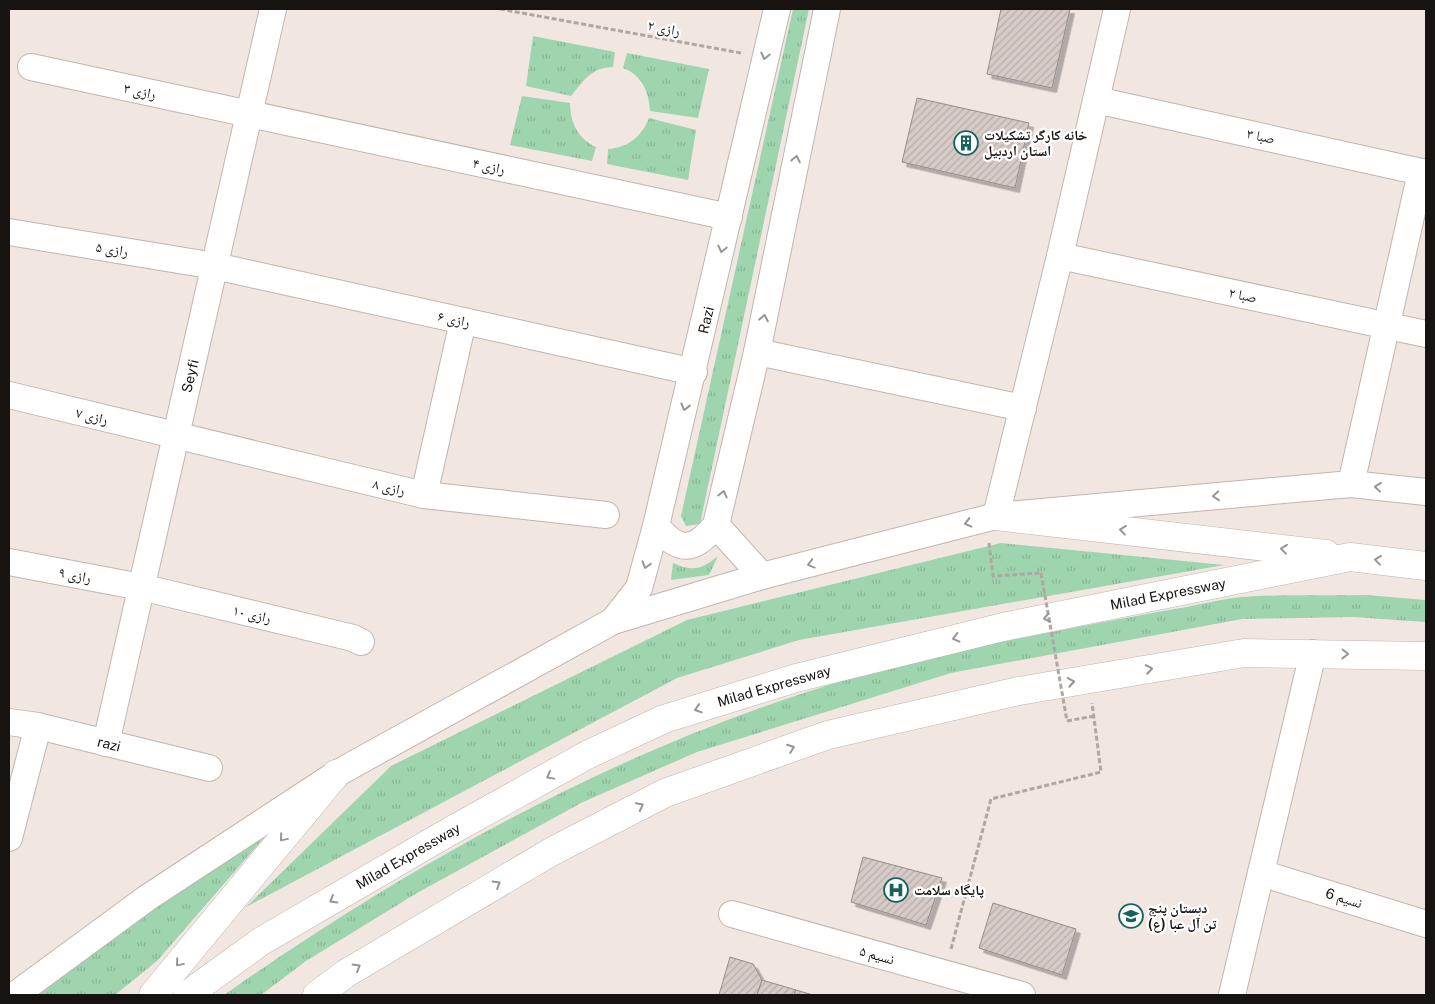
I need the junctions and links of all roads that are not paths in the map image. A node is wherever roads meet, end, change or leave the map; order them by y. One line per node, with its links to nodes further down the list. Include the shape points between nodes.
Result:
1 (273, 9): 7 (street, Seyfi)
2 (777, 9): 9 (street, Razi, one-way to 9)
3 (827, 9): 16 (street, one-way to 3)
4 (1117, 9): 6 (street)
5 (31, 68): 7 (street, رازی ۳)
6 (1096, 100): 8 (street, صبا ۳); 11 (street)
7 (249, 114): 9 (street, رازی ۴); 12 (street, Seyfi)
8 (1424, 172): 14 (street)
9 (729, 217): 17 (street, Razi, one-way to 17)
10 (9, 232): 12 (street, رازی ۵)
11 (1060, 256): 14 (street, صبا ۲); 19 (street)
12 (214, 266): 13 (street, رازی ۶); 20 (street, Seyfi)
13 (462, 321): 17 (street, رازی ۶); 23 (street)
14 (1388, 326): 15 (street, صبا ۲); 21 (street)
15 (1426, 334)
16 (757, 352): 19 (street); 26 (street, one-way to 16)
17 (694, 372): 27 (street, Razi, one-way to 27)
18 (9, 395): 20 (street, رازی ۷)
19 (1022, 408): 25 (street)
20 (176, 436): 23 (street, رازی ۸); 32 (street, Seyfi)
21 (1351, 484): 22 (street, one-way to 21); 25 (street, one-way to 25)
22 (1426, 492)
23 (424, 495): 24 (street, رازی ۸)
24 (606, 516)
25 (991, 517): 28 (highway, one-way to 25); 31 (street, one-way to 31)
26 (716, 525): 27 (street, via 706,537 690,547 678,546 668,540); 31 (street)
27 (656, 526): 33 (street, Razi, one-way to 33, via 639,588)
28 (1350, 557): 30 (highway, Milad Expressway, one-way to 28); 49 (highway, Milad Expressway, one-way to 49, via 1003,627 796,678 664,719 587,755 447,833 260,942)
29 (9, 562): 32 (street, رازی ۹)
30 (1426, 566)
31 (762, 576): 33 (street)
32 (141, 588): 34 (street, رازی ۱۰); 39 (street, Seyfi)
33 (612, 621): 41 (street)
34 (361, 642)
35 (1313, 653): 36 (highway, one-way to 36); 43 (street); 50 (highway, one-way to 35, via 345,974 551,852 665,793 828,735 1019,691 1244,652)
36 (1426, 656)
37 (9, 722): 38 (street, razi)
38 (38, 726): 39 (street, razi); 42 (street)
39 (106, 743): 40 (street, razi)
40 (209, 768)
41 (336, 774): 47 (street, via 147,898); 48 (highway, one-way to 48)
42 (9, 838)
43 (1261, 873): 45 (street, نسیم 6); 52 (street)
44 (732, 914): 46 (street, نسیم ۵)
45 (1426, 924)
46 (941, 985): 51 (street, نسیم ۵)
47 (15, 995)
48 (153, 995)
49 (187, 995)
50 (317, 995)
51 (1022, 995)
52 (1232, 995)

